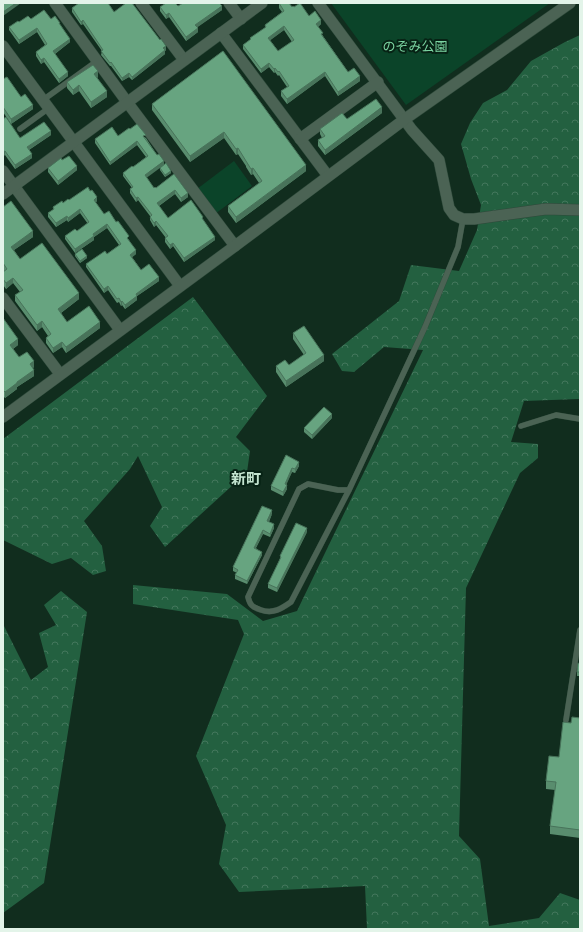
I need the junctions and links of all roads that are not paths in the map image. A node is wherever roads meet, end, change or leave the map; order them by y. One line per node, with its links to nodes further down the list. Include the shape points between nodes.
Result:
1 (55, 3): 11 (street)
2 (141, 3): 10 (street)
3 (229, 3): 7 (street)
4 (262, 3): 7 (street)
5 (318, 3): 12 (street)
6 (570, 3): 15 (street)
7 (241, 19): 8 (street)
8 (221, 33): 10 (street); 17 (street)
9 (3, 46): 14 (street)
10 (184, 60): 13 (street)
11 (97, 61): 13 (street); 14 (lane)
12 (378, 82): 15 (street); 17 (street)
13 (127, 102): 18 (street); 25 (street)
14 (46, 104): 16 (lane); 18 (street)
15 (405, 119): 20 (street); 24 (street, via 439,160 449,208 454,215)
16 (20, 129)
17 (300, 139): 20 (street)
18 (74, 142): 21 (street); 26 (street)
19 (3, 171): 21 (street)
20 (328, 176): 25 (street)
21 (14, 186): 22 (street); 28 (street)
22 (3, 194)
23 (580, 210): 24 (street, via 546,209)
24 (464, 219): 33 (lane, via 458,247 425,327)
25 (235, 246): 26 (street)
26 (180, 286): 28 (street)
27 (3, 298): 29 (street)
28 (120, 330): 29 (street)
29 (60, 374): 30 (street)
30 (3, 417)
31 (580, 419): 32 (lane, via 556,415)
32 (520, 426)
33 (348, 490): 33 (lane, via 291,602 281,609 268,612 254,608 248,597 299,489 308,484)
34 (580, 630): 35 (lane)
35 (566, 720)

